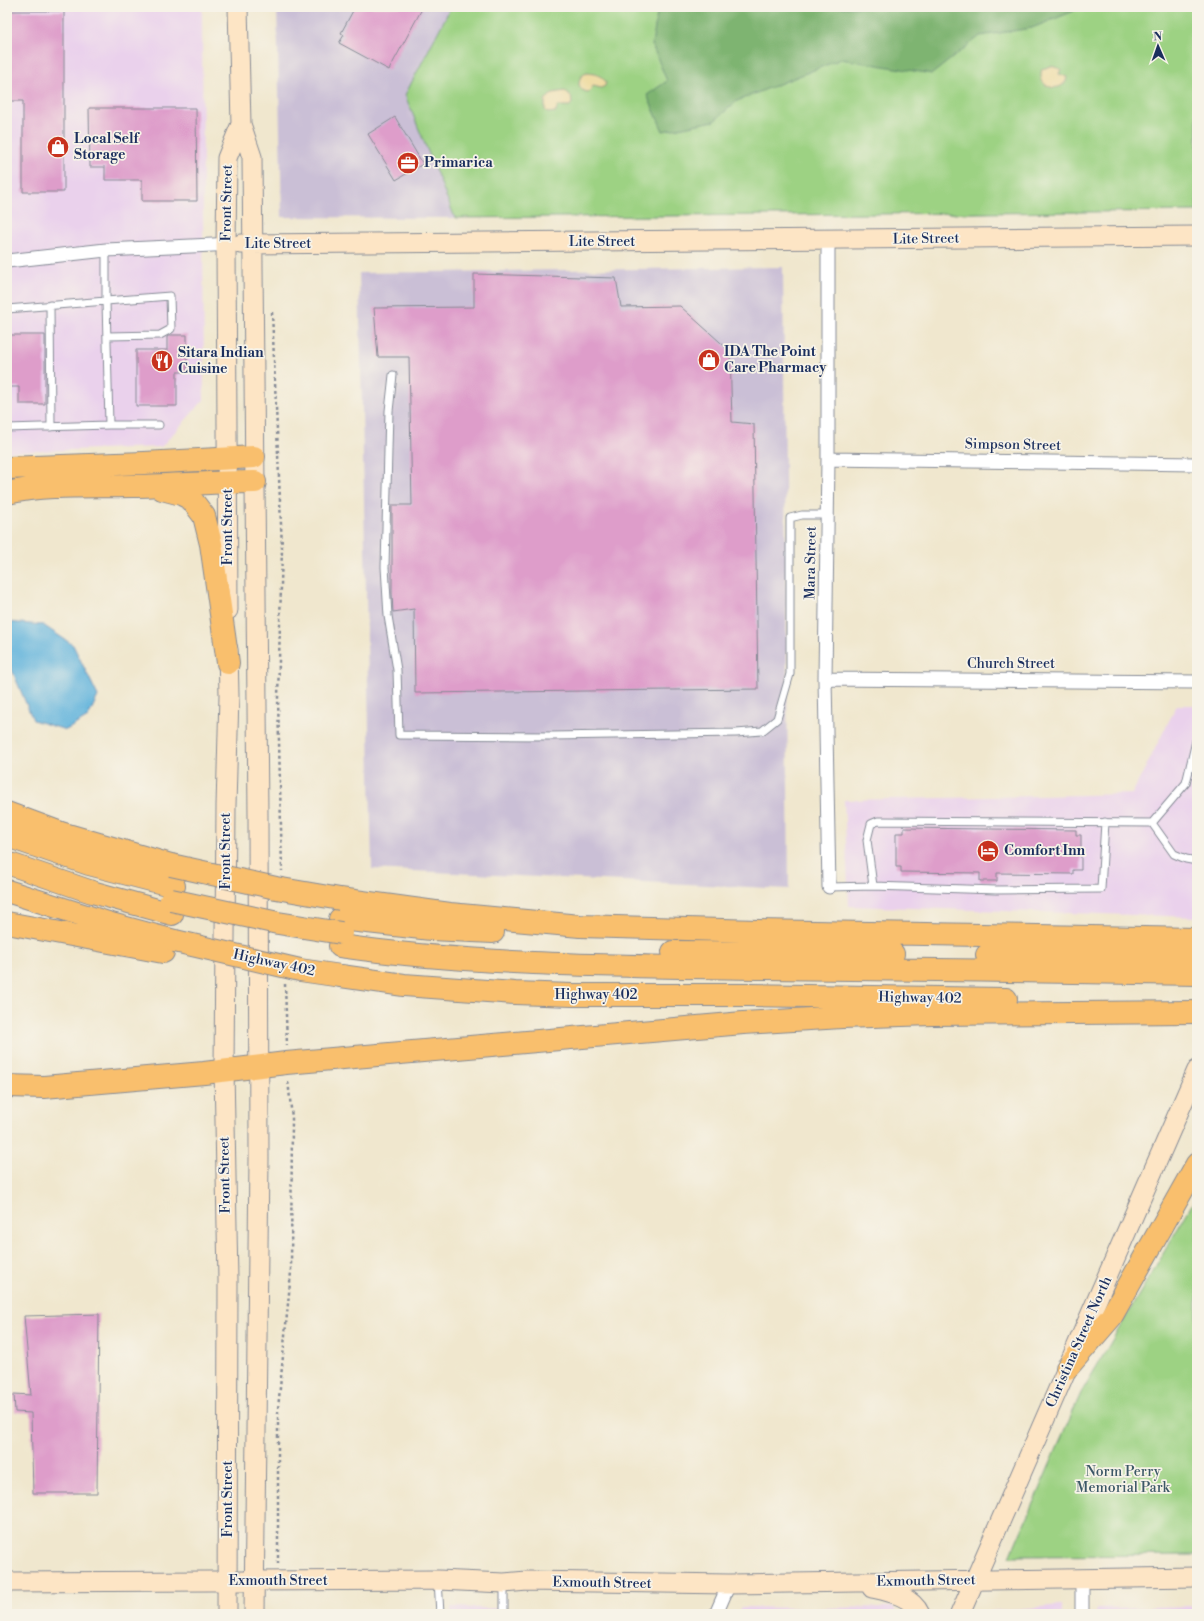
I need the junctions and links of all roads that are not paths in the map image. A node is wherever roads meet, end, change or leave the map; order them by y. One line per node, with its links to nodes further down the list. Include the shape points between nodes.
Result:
1 (238, 7): 2 (main road, Front Street)
2 (241, 124): 5 (main road, Front Street, via 252,157); 5 (main road, Front Street, via 227,158)
3 (1197, 236): 4 (main road, Lite Street)
4 (828, 240): 5 (main road, Lite Street); 19 (street, Mara Street)
5 (240, 244): 6 (street, Lite Street); 17 (main road, Front Street); 18 (main road, Front Street)
6 (106, 250): 7 (street, Lite Street); 8 (lane)
7 (7, 261)
8 (106, 301): 9 (lane); 11 (lane); 11 (lane, via 170,296 171,329 160,335)
9 (50, 305): 10 (lane); 15 (lane)
10 (7, 309)
11 (108, 336): 13 (lane)
12 (393, 375): 26 (lane, via 389,411 385,567 388,616 397,670 399,735 552,736 762,731 777,719 790,674 790,518 802,515)
13 (109, 425): 14 (lane); 15 (lane)
14 (159, 425)
15 (51, 427): 16 (lane)
16 (7, 428)
17 (254, 457): 18 (highway); 23 (main road, Front Street)
18 (227, 458): 21 (highway, via 144,464); 22 (main road, Front Street)
19 (828, 459): 20 (street, Simpson Street); 26 (street, Mara Street)
20 (1197, 464)
21 (7, 468)
22 (228, 482): 23 (highway); 24 (highway); 27 (main road, Front Street)
23 (255, 482): 50 (main road, Front Street)
24 (131, 486): 25 (highway, via 49,486); 27 (highway, via 170,490 181,494 190,499 204,516 211,544)
25 (7, 493)
26 (827, 515): 28 (street, Mara Street)
27 (228, 662): 51 (main road, Front Street)
28 (825, 679): 29 (street, Church Street); 39 (street, Mara Street)
29 (1197, 682)
30 (1197, 737): 33 (lane, via 1186,783)
31 (7, 813): 43 (highway, bridge, via 61,833 171,865 276,888)
32 (1105, 822): 33 (lane); 38 (lane, via 1101,889 996,890); 38 (lane, via 878,821 871,824 867,840)
33 (1152, 823): 36 (lane, via 1174,854)
34 (7, 836): 41 (highway, via 89,864)
35 (7, 850): 41 (highway, via 88,877)
36 (1197, 861)
37 (7, 863): 41 (highway, via 92,892)
38 (873, 886): 39 (lane)
39 (829, 887)
40 (7, 891): 45 (highway, Highway 402, via 108,923)
41 (172, 900): 43 (highway, bridge, via 278,923)
42 (7, 923): 45 (highway)
43 (340, 924): 44 (highway, via 450,914 557,924 758,932); 46 (highway, via 394,940 504,948); 47 (highway, via 441,958 501,962)
44 (1197, 939)
45 (175, 948): 48 (highway, Highway 402, bridge, via 404,985 507,993)
46 (1197, 958)
47 (1197, 974)
48 (1197, 1001)
49 (1197, 1012): 50 (highway, via 842,1017)
50 (258, 1066): 51 (highway); 61 (main road, Front Street)
51 (224, 1070): 53 (highway, via 44,1087); 59 (main road, Front Street, via 228,1280)
52 (1197, 1070): 55 (main road, Christina Street North)
53 (7, 1086)
54 (1197, 1164): 55 (highway, via 1111,1317)
55 (1067, 1368): 58 (main road, Christina Street North)
56 (1197, 1577): 57 (main road, Exmouth Street)
57 (1082, 1578): 58 (main road, Exmouth Street); 73 (street)
58 (975, 1579): 63 (main road, Exmouth Street); 72 (main road, Christina Street North)
59 (227, 1580): 61 (main road, Exmouth Street); 62 (main road, Exmouth Street); 66 (main road, Front Street)
60 (438, 1580): 61 (main road, Exmouth Street); 64 (main road, Exmouth Street); 68 (lane)
61 (255, 1581): 67 (main road, Front Street)
62 (7, 1582)
63 (841, 1582): 65 (main road, Exmouth Street); 71 (main road, via 892,1592 912,1603)
64 (504, 1583): 65 (main road, Exmouth Street, via 527,1581); 69 (lane)
65 (729, 1584): 70 (street)
66 (227, 1614)
67 (254, 1614)
68 (440, 1614)
69 (504, 1614)
70 (716, 1614)
71 (920, 1614)
72 (960, 1614)
73 (1082, 1614)

